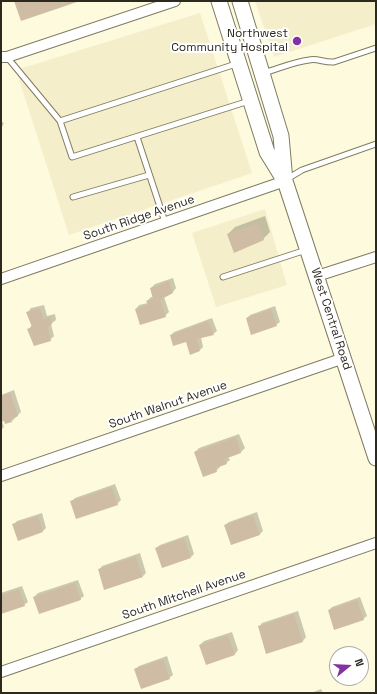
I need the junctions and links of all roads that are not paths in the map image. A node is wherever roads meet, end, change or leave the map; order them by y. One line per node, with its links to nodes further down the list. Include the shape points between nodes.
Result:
1 (175, 1): 5 (street)
2 (219, 1): 6 (main road, West Central Road)
3 (240, 1): 7 (main road, West Central Road)
4 (376, 48): 7 (lane, via 334,62 315,59)
5 (4, 57): 9 (lane)
6 (239, 63): 8 (main road, West Central Road); 9 (lane)
7 (262, 74): 13 (main road, West Central Road, via 281,136)
8 (251, 101): 10 (lane); 13 (main road, West Central Road, via 267,152)
9 (60, 121): 10 (lane, via 72,157)
10 (137, 137): 12 (lane)
11 (376, 144): 13 (lane, via 302,170)
12 (149, 175): 14 (lane); 15 (lane)
13 (285, 180): 15 (street, South Ridge Avenue); 16 (main road, West Central Road)
14 (73, 197)
15 (165, 222): 20 (street, South Ridge Avenue)
16 (308, 250): 18 (main road, West Central Road); 19 (lane)
17 (376, 257): 18 (street)
18 (317, 276): 21 (main road, West Central Road)
19 (223, 277)
20 (1, 279)
21 (344, 358): 22 (main road, West Central Road); 23 (street, South Walnut Avenue)
22 (375, 454)
23 (1, 476)
24 (376, 543): 25 (street, South Mitchell Avenue)
25 (1, 672)

